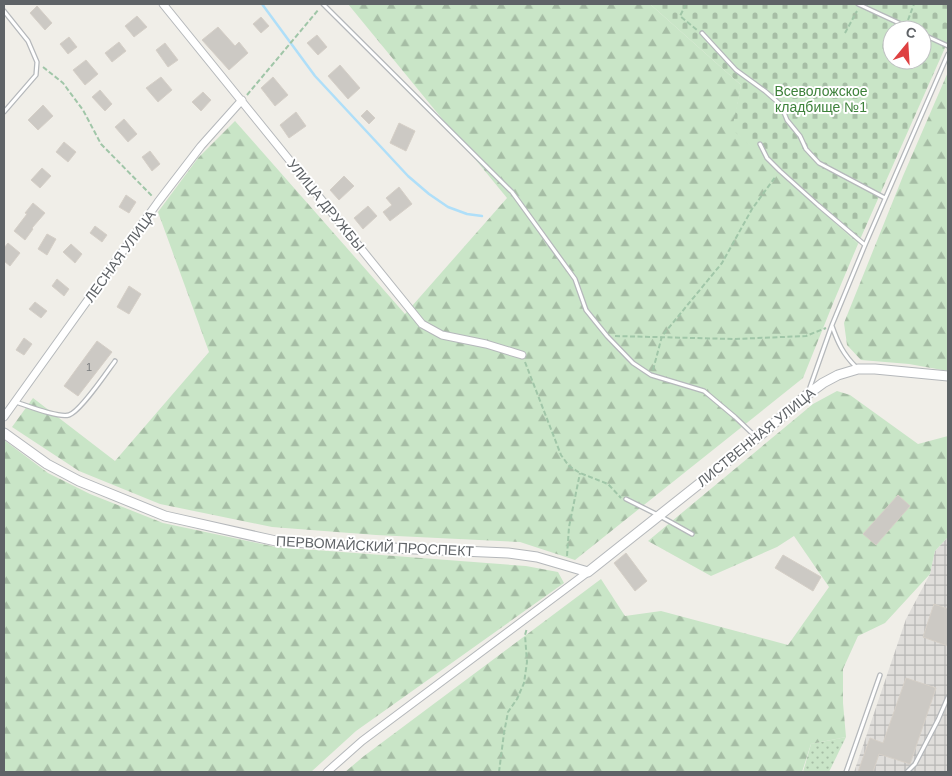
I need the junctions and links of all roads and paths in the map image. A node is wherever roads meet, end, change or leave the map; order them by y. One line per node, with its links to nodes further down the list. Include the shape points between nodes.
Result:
1 (163, 4): 15 (street, УЛИЦА ДРУЖБЫ)
2 (323, 4): 15 (path); 23 (lane, via 512,192 575,279 586,310)
3 (686, 4): 9 (path, via 680,16)
4 (859, 4): 7 (lane); 10 (path)
5 (914, 4): 8 (path)
6 (4, 11): 14 (lane, via 28,41)
7 (892, 20)
8 (907, 20)
9 (702, 33): 19 (lane, via 736,70 781,105 806,149 819,163)
10 (845, 33)
11 (932, 39): 12 (lane)
12 (948, 46)
13 (948, 54): 19 (lane)
14 (38, 62): 16 (lane, via 36,75); 20 (path, via 63,83 84,110 101,144)
15 (242, 100): 20 (street, ЛЕСНАЯ УЛИЦА); 25 (street, УЛИЦА ДРУЖБЫ, via 422,324 442,335)
16 (4, 112)
17 (760, 144): 18 (lane, via 767,158)
18 (780, 171): 21 (lane); 24 (path, via 752,209 722,264)
19 (885, 198): 21 (lane)
20 (158, 202): 31 (street, ЛЕСНАЯ УЛИЦА)
21 (865, 245): 22 (lane)
22 (832, 325): 24 (path, via 806,336); 27 (lane, via 838,344); 30 (lane)
23 (607, 336): 24 (path); 28 (lane, via 633,363)
24 (662, 336): 28 (path)
25 (522, 355): 35 (path, via 561,455 568,466)
26 (115, 361): 31 (lane, via 71,415)
27 (858, 369): 29 (street, ЛИСТВЕННАЯ УЛИЦА); 30 (street, ЛИСТВЕННАЯ УЛИЦА, via 838,375)
28 (651, 375): 34 (lane, via 704,391)
29 (948, 376)
30 (808, 394): 34 (street, ЛИСТВЕННАЯ УЛИЦА)
31 (14, 402): 32 (street, ЛЕСНАЯ УЛИЦА)
32 (4, 416)
33 (4, 433): 39 (street, ПЕРВОМАЙСКИЙ ПРОСПЕКТ, via 47,464 79,481 165,516 276,541 508,553)
34 (756, 438): 37 (street, ЛИСТВЕННАЯ УЛИЦА)
35 (580, 473): 36 (path, via 608,484 619,497); 39 (path, via 569,527)
36 (626, 499): 37 (lane)
37 (658, 515): 38 (lane); 40 (street, ЛИСТВЕННАЯ УЛИЦА)
38 (692, 534)
39 (567, 566): 40 (street, ПЕРВОМАЙСКИЙ ПРОСПЕКТ)
40 (588, 572): 44 (street, via 362,741)
41 (529, 621): 45 (path, via 525,635 527,662 524,683 508,712)
42 (880, 675): 46 (lane)
43 (948, 697): 47 (lane, via 915,764)
44 (327, 772)
45 (499, 772)
46 (846, 772)
47 (907, 772)

